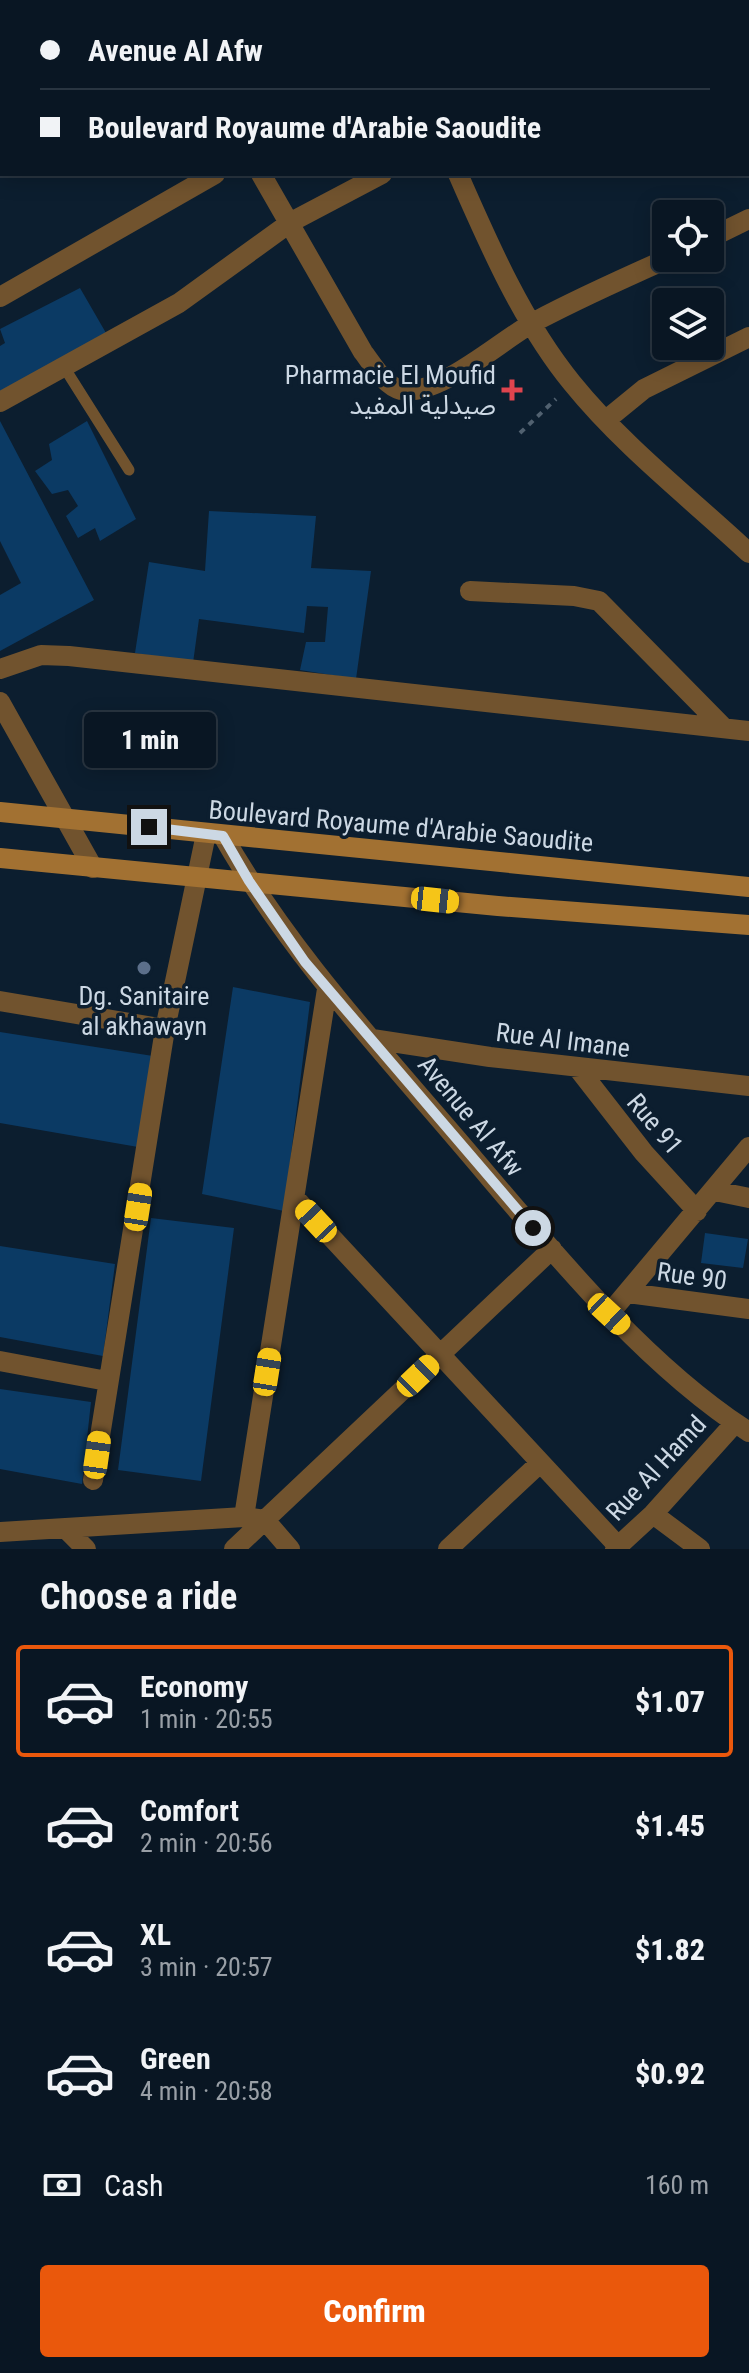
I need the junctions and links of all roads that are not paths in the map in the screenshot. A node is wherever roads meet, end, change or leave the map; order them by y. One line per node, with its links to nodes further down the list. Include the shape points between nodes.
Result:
1 (212, 176): 9 (street)
2 (262, 176): 6 (street)
3 (378, 176): 6 (street)
4 (459, 176): 10 (street)
5 (749, 219): 7 (street)
6 (291, 222): 10 (street, via 363,352 399,390 418,390 443,379); 12 (street, via 179,303)
7 (724, 231)
8 (652, 266): 10 (street)
9 (0, 297)
10 (533, 322): 14 (street, via 572,384)
11 (749, 337): 14 (street, via 644,389)
12 (64, 367): 13 (street); 15 (lane)
13 (0, 402)
14 (606, 420): 16 (street)
15 (129, 470)
16 (749, 552)
17 (470, 591): 20 (street, via 599,601)
18 (0, 669): 20 (street, via 41,655 69,656)
19 (0, 702): 23 (street)
20 (725, 729): 21 (street)
21 (749, 731)
22 (0, 812): 23 (main road, Boulevard Royaume d'Arabie Saoudite)
23 (65, 817): 24 (main road, Boulevard Royaume d'Arabie Saoudite); 26 (street)
24 (214, 835): 27 (street); 28 (street, Avenue Al Afw); 29 (main road, Boulevard Royaume d'Arabie Saoudite)
25 (0, 858): 26 (main road)
26 (93, 868): 27 (main road)
27 (199, 877): 28 (main road); 33 (street)
28 (249, 881): 30 (main road); 31 (street, Avenue Al Afw)
29 (749, 887)
30 (749, 925)
31 (327, 989): 34 (street, Avenue Al Afw); 39 (street)
32 (0, 1001): 33 (street)
33 (165, 1029): 48 (street)
34 (372, 1039): 35 (street, Rue Al Imane); 42 (street, Avenue Al Afw)
35 (577, 1067): 36 (street, Rue Al Imane); 41 (street, Rue 91)
36 (749, 1086)
37 (749, 1147): 38 (street)
38 (715, 1191): 40 (street); 41 (street)
39 (295, 1198): 46 (street); 53 (street)
40 (749, 1198)
41 (697, 1211): 43 (street)
42 (552, 1249): 45 (street, Avenue Al Afw); 46 (street)
43 (628, 1293): 44 (street, Rue 90); 45 (street)
44 (749, 1309)
45 (609, 1314): 49 (street, Avenue Al Afw)
46 (440, 1355): 50 (street); 54 (street)
47 (0, 1361): 48 (street)
48 (107, 1381): 51 (street)
49 (742, 1428): 52 (street, Rue Al Hamd)
50 (540, 1463): 57 (street); 61 (street)
51 (93, 1480)
52 (653, 1514): 57 (street, Rue Al Hamd); 62 (street)
53 (244, 1517): 54 (street); 55 (street)
54 (265, 1520): 59 (street); 60 (street)
55 (65, 1528): 56 (street); 58 (street)
56 (0, 1532)
57 (616, 1548)
58 (86, 1549)
59 (234, 1549)
60 (290, 1549)
61 (448, 1549)
62 (700, 1549)

